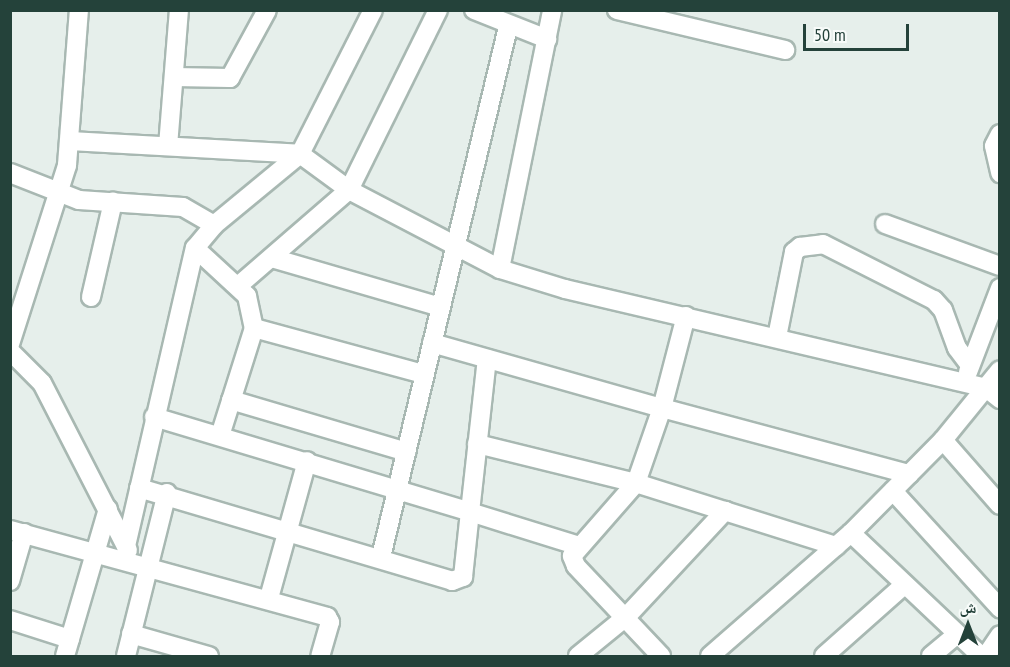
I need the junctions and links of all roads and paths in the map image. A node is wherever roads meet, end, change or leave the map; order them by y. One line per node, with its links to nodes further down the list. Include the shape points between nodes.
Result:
1 (79, 10): 14 (street)
2 (179, 10): 12 (street)
3 (267, 10): 12 (street, via 230,78)
4 (373, 10): 16 (street)
5 (438, 10): 19 (street)
6 (474, 10): 9 (street)
7 (552, 10): 10 (street)
8 (617, 10): 11 (street)
9 (508, 27): 10 (street); 25 (street)
10 (547, 39): 28 (street)
11 (785, 50)
12 (174, 77): 15 (street)
13 (999, 134): 18 (street, via 994,156)
14 (70, 141): 15 (street); 20 (street)
15 (168, 146): 16 (street)
16 (300, 154): 19 (street); 23 (street)
17 (10, 173): 20 (street)
18 (999, 173)
19 (349, 190): 25 (street); 26 (street)
20 (58, 192): 21 (street, via 79,200); 37 (street)
21 (113, 202): 23 (street, via 183,207); 31 (street)
22 (885, 224): 27 (street)
23 (214, 225): 24 (street)
24 (195, 248): 29 (street); 46 (street)
25 (454, 248): 28 (street); 32 (street)
26 (272, 258): 29 (street); 32 (street)
27 (999, 266)
28 (500, 269): 33 (street, via 565,289)
29 (238, 286): 34 (street, via 247,296)
30 (999, 288): 42 (street)
31 (91, 297)
32 (441, 307): 36 (street)
33 (686, 316): 35 (street); 45 (street)
34 (254, 328): 41 (street); 44 (street)
35 (777, 338): 42 (street); 42 (street, via 794,252 800,247 823,244 934,300 943,310)
36 (432, 343): 39 (street); 41 (street)
37 (10, 344)
38 (10, 351): 59 (street, via 42,383)
39 (487, 359): 45 (street); 49 (street)
40 (999, 370): 43 (street)
41 (423, 374): 50 (street)
42 (967, 374): 43 (street)
43 (993, 393): 48 (street)
44 (231, 400): 47 (street); 50 (street)
45 (662, 408): 52 (street); 53 (street)
46 (154, 417): 47 (street); 54 (street)
47 (220, 435): 51 (street)
48 (943, 440): 52 (street); 58 (street)
49 (477, 444): 53 (street); 61 (street)
50 (406, 452): 55 (street)
51 (307, 461): 55 (street); 62 (street)
52 (909, 474): 56 (street)
53 (636, 483): 60 (street); 66 (street)
54 (139, 488): 57 (street); 65 (street)
55 (400, 489): 61 (street); 69 (street)
56 (893, 490): 64 (street); 74 (street)
57 (167, 493): 62 (street); 70 (street)
58 (999, 505)
59 (108, 509): 65 (street); 68 (street)
60 (725, 511): 67 (street); 75 (street)
61 (470, 512): 66 (street); 69 (street, via 460,580 452,581)
62 (288, 530): 69 (street); 73 (street)
63 (17, 532): 68 (street); 71 (street)
64 (851, 533): 67 (street); 72 (street)
65 (126, 546): 70 (street)
66 (579, 546): 75 (street, via 572,556 576,566)
67 (836, 546): 87 (street)
68 (96, 552): 70 (street); 80 (street)
69 (381, 557)
70 (141, 568): 73 (street); 77 (street)
71 (10, 581)
72 (904, 585): 79 (street); 88 (street)
73 (268, 598): 84 (street, via 329,618)
74 (999, 608)
75 (627, 616): 85 (street); 86 (street)
76 (10, 620): 80 (street)
77 (131, 634): 82 (street); 83 (street)
78 (999, 635): 91 (street)
79 (956, 636): 89 (street); 90 (street)
80 (70, 639): 81 (street)
81 (65, 657)
82 (126, 657)
83 (209, 657)
84 (320, 657)
85 (578, 657)
86 (661, 657)
87 (710, 657)
88 (824, 657)
89 (932, 657)
90 (981, 657)
91 (986, 657)

